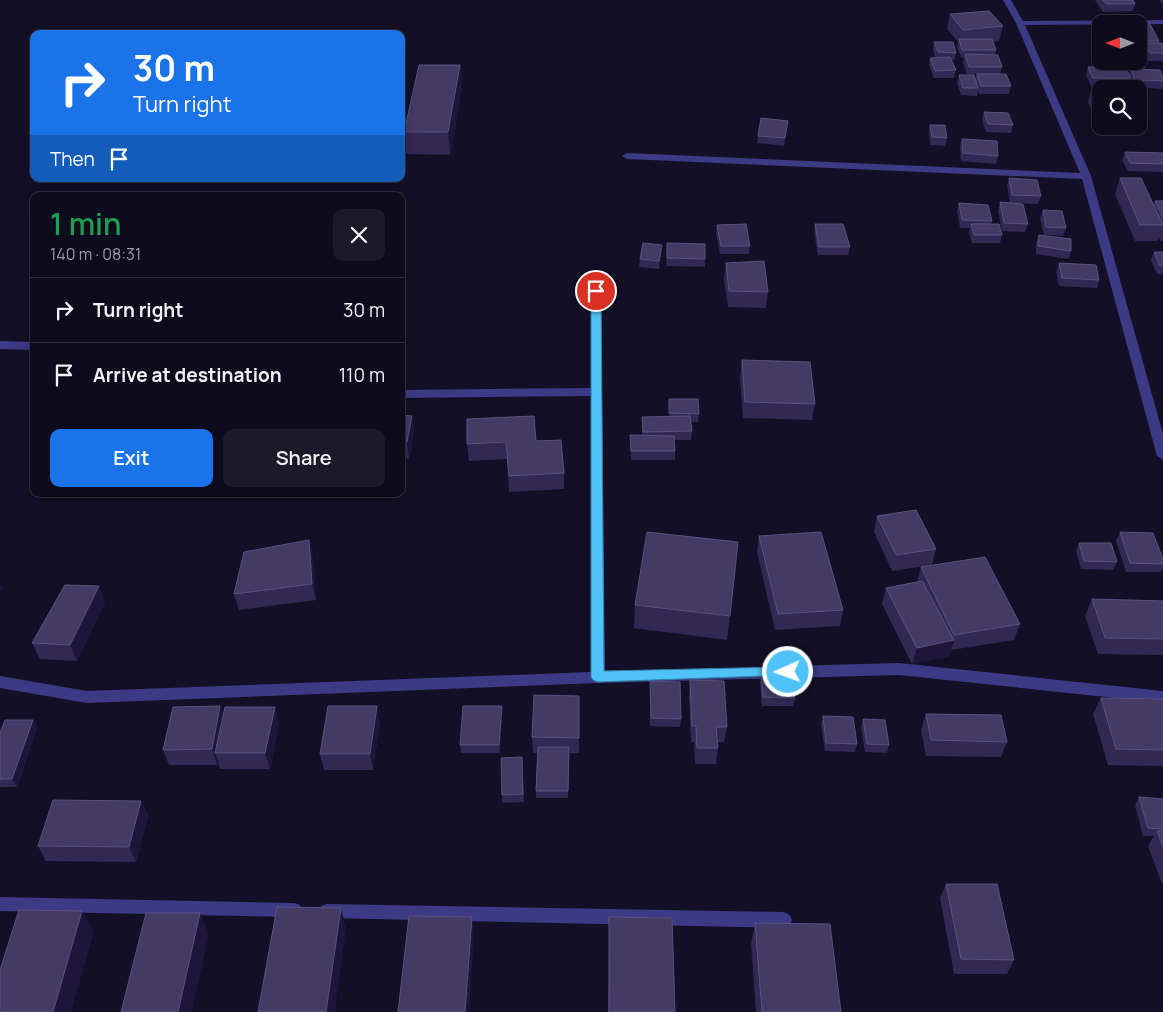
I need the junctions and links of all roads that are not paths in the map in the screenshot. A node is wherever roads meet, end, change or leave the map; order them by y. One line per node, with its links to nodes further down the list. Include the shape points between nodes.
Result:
1 (1007, 0): 3 (street)
2 (1163, 22): 3 (street)
3 (1020, 23): 5 (street)
4 (627, 156): 5 (street)
5 (1086, 176): 11 (street)
6 (596, 291): 9 (street)
7 (0, 346): 8 (street)
8 (30, 346)
9 (595, 392): 10 (street); 12 (street)
10 (405, 394)
11 (1163, 456)
12 (598, 677): 13 (street, via 87,697); 14 (street, via 898,669)
13 (0, 682)
14 (1163, 697)
15 (0, 904): 16 (street)
16 (784, 920)

